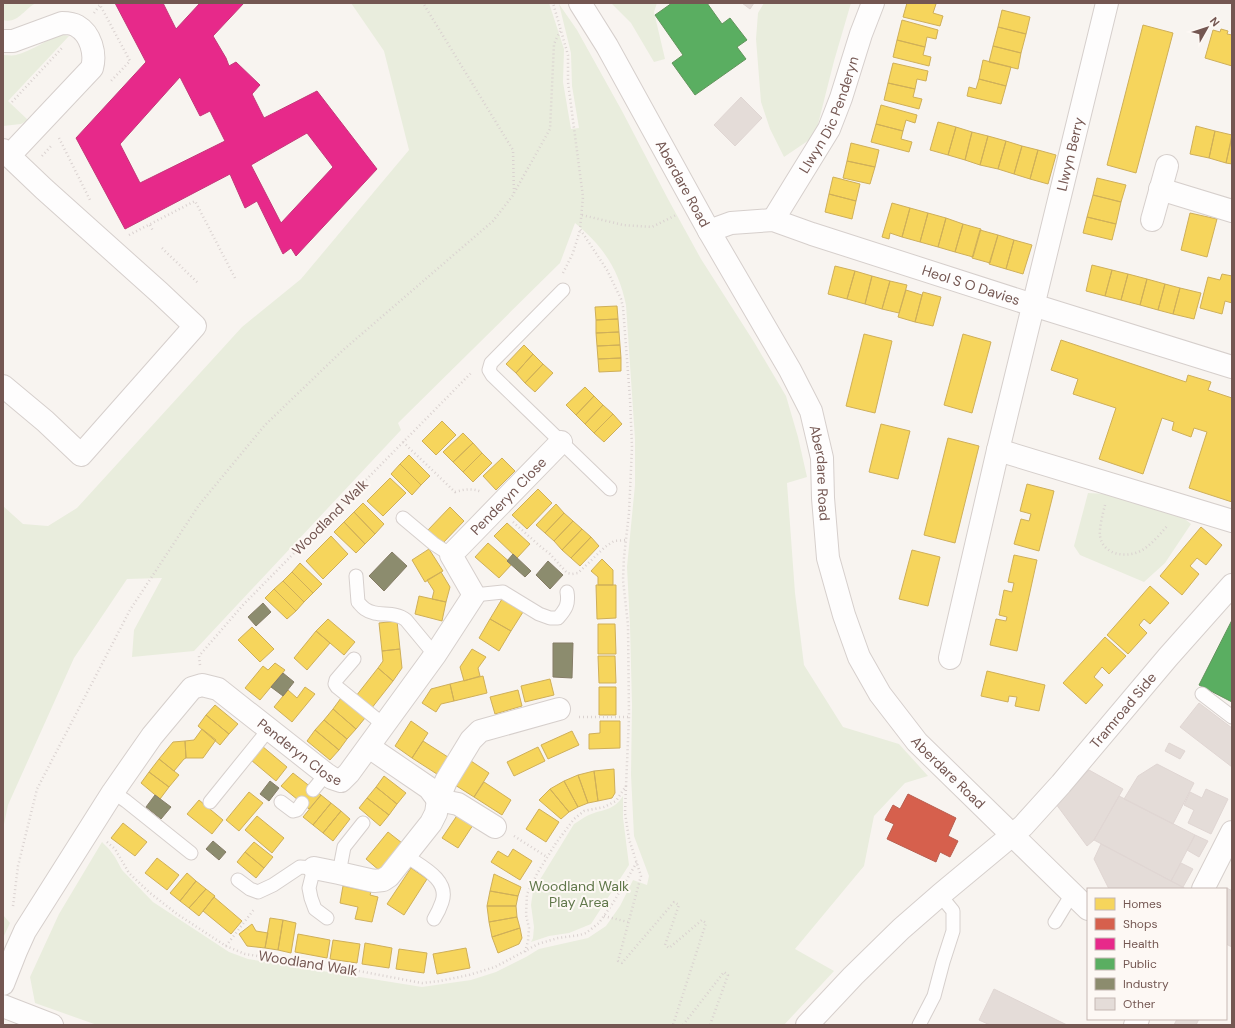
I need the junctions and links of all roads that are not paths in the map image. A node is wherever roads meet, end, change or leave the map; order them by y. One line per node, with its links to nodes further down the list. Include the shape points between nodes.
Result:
1 (580, 3): 11 (street, Aberdare Road, via 607,46)
2 (873, 3): 9 (street, Llwyn Dic Penderyn, via 829,129)
3 (1108, 3): 13 (street, Llwyn Berry)
4 (3, 41): 5 (street, via 13,41 62,23 70,23 80,28 88,37 94,60 92,68)
5 (6, 153): 15 (street, via 195,326 82,455)
6 (1167, 166): 7 (street)
7 (1160, 189): 8 (street); 10 (street)
8 (1232, 211)
9 (773, 220): 11 (street, Heol S O Davies, via 731,223); 13 (street, Heol S O Davies)
10 (1152, 220)
11 (709, 231): 43 (street, Aberdare Road, via 811,411 822,458 828,558 859,657 880,694 917,742)
12 (563, 290): 16 (lane, via 491,363 489,370)
13 (1034, 305): 14 (street, Heol S O Davies); 17 (street, Llwyn Berry)
14 (1232, 367)
15 (3, 386)
16 (561, 442): 18 (lane); 21 (street, Penderyn Close)
17 (998, 450): 20 (street); 27 (street, Llwyn Berry)
18 (610, 489)
19 (403, 518): 21 (lane)
20 (1232, 521)
21 (451, 555): 25 (street)
22 (356, 576): 26 (lane, via 358,602 366,610 402,616)
23 (1232, 585): 43 (street, Tramroad Side, via 1061,784)
24 (567, 592): 25 (lane, via 569,600 558,618 539,614 503,592)
25 (474, 595): 26 (street, Penderyn Close)
26 (435, 655): 32 (street, Penderyn Close)
27 (950, 658)
28 (354, 659): 32 (lane, via 335,684)
29 (1202, 694): 31 (lane)
30 (559, 709): 36 (street, via 480,731 471,740 446,781)
31 (1232, 717)
32 (384, 725): 34 (street, Penderyn Close)
33 (269, 729): 34 (street, Penderyn Close, via 320,782 332,778 341,781); 35 (street, Penderyn Close, via 218,689 202,685 192,688 152,736); 37 (lane)
34 (369, 747): 36 (street, via 429,788)
35 (113, 792): 44 (lane); 56 (street, via 26,931)
36 (438, 800): 41 (street, via 458,804); 45 (street, via 436,814 431,823)
37 (210, 802)
38 (281, 802): 39 (lane, via 293,811)
39 (302, 803)
40 (363, 823): 47 (lane, via 344,847)
41 (495, 827)
42 (1232, 832): 49 (street)
43 (1013, 835): 50 (street, Aberdare Road); 51 (street, Tramroad Side)
44 (192, 853)
45 (405, 855): 47 (street, via 383,880 374,881); 54 (lane, via 436,877 443,888 443,901)
46 (314, 868): 47 (street); 48 (lane, via 300,867 274,885 258,892); 53 (lane, via 309,888 311,898 315,909)
47 (339, 872)
48 (238, 880)
49 (1204, 888)
50 (1072, 894): 52 (street, Aberdare Road); 55 (lane)
51 (940, 895): 59 (street, Tramroad Side, via 859,970); 60 (lane, via 953,910 953,931 934,996)
52 (1087, 909)
53 (327, 918)
54 (434, 919)
55 (1055, 922)
56 (3, 984)
57 (3, 1006): 58 (street)
58 (52, 1025)
59 (807, 1025)
60 (919, 1025)

